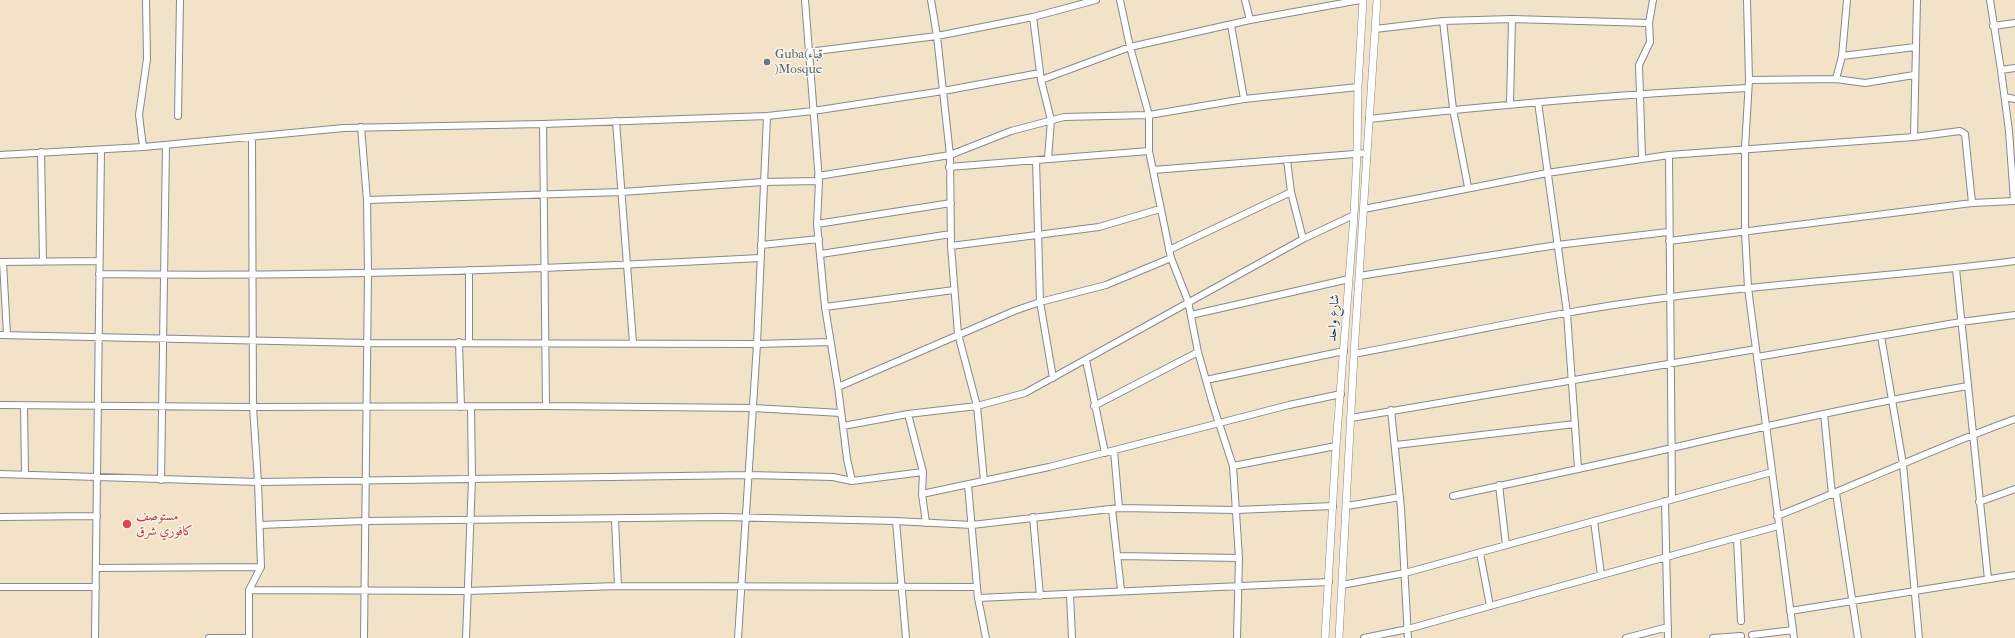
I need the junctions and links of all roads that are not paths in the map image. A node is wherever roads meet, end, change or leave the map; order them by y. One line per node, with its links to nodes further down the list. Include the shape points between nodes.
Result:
1 (146, 0): 59 (street, via 147,59 139,115)
2 (180, 0): 48 (street)
3 (805, 0): 27 (street)
4 (931, 0): 24 (street)
5 (1096, 0): 15 (street)
6 (1120, 0): 25 (street)
7 (1245, 0): 17 (street)
8 (1362, 0): 17 (street); 36 (street, شارع واحد)
9 (1377, 0): 23 (street, شارع واحد)
10 (1652, 0): 19 (street)
11 (1747, 0): 35 (street)
12 (1847, 0): 28 (street)
13 (1917, 0): 26 (street)
14 (1990, 0): 22 (street)
15 (1033, 17): 24 (street); 31 (street)
16 (1512, 19): 18 (street); 19 (street); 44 (street)
17 (1250, 20): 21 (street)
18 (1443, 20): 23 (street); 45 (street)
19 (1649, 23): 39 (street, via 1650,42 1639,66)
20 (2015, 24): 22 (street)
21 (1231, 25): 25 (street); 41 (street)
22 (1993, 26): 30 (street)
23 (1375, 29): 50 (street, شارع واحد)
24 (937, 36): 27 (street); 38 (street)
25 (1130, 47): 34 (street); 47 (street)
26 (1915, 48): 28 (street); 32 (street)
27 (808, 52): 46 (street)
28 (1842, 56): 33 (street)
29 (2015, 68): 30 (street)
30 (2001, 70): 40 (street)
31 (1040, 73): 34 (street); 38 (street)
32 (1914, 75): 33 (street, via 1865,83); 57 (street)
33 (1836, 79): 35 (street)
34 (1041, 80): 51 (street)
35 (1749, 80): 37 (street)
36 (1358, 87): 41 (street); 64 (street, شارع واحد)
37 (1748, 88): 39 (street); 60 (street)
38 (943, 90): 46 (street); 67 (street)
39 (1640, 93): 43 (street); 69 (street)
40 (2005, 97): 42 (street); 55 (street)
41 (1244, 98): 47 (street)
42 (2015, 99)
43 (1538, 102): 44 (street); 75 (street)
44 (1510, 104): 45 (street)
45 (1453, 109): 50 (street); 78 (street)
46 (813, 111): 49 (street); 76 (street)
47 (1149, 115): 51 (street, via 1064,117); 63 (street)
48 (178, 116)
49 (767, 116): 52 (street); 77 (street)
50 (1369, 119): 65 (street, شارع واحد)
51 (1051, 120): 67 (street, via 1011,131); 70 (street)
52 (616, 121): 53 (street); 79 (street)
53 (543, 124): 54 (street); 81 (street)
54 (361, 127): 56 (street); 82 (street)
55 (2012, 131): 83 (street)
56 (252, 137): 58 (street); 115 (street)
57 (1914, 137): 60 (street); 85 (street, via 1960,131 1965,134)
58 (166, 145): 59 (street); 114 (street)
59 (143, 147): 61 (street)
60 (1745, 148): 68 (street); 91 (street)
61 (101, 150): 62 (street); 107 (street)
62 (42, 152): 66 (street); 106 (street)
63 (1149, 152): 70 (street); 74 (street)
64 (1357, 153): 65 (street); 72 (street); 88 (street, شارع واحد)
65 (1367, 153): 87 (street, شارع واحد)
66 (0, 155)
67 (950, 155): 73 (street); 76 (street)
68 (1669, 155): 69 (street); 90 (street)
69 (1642, 158): 75 (street)
70 (1048, 159): 71 (street)
71 (1036, 160): 73 (street); 93 (street)
72 (1287, 160): 74 (street); 80 (street)
73 (949, 167): 84 (street)
74 (1153, 170): 86 (street)
75 (1546, 173): 78 (street); 99 (street)
76 (818, 178): 77 (street); 89 (street)
77 (763, 182): 79 (street); 97 (street)
78 (1468, 187): 87 (street)
79 (622, 192): 81 (street); 108 (street)
80 (1291, 192): 95 (street); 100 (street)
81 (545, 194): 82 (street); 109 (street)
82 (367, 200): 112 (street)
83 (2014, 201): 85 (street)
84 (951, 203): 89 (street); 92 (street)
85 (1972, 203): 91 (street)
86 (1160, 209): 93 (street, via 1099,227); 100 (street)
87 (1364, 209): 116 (street, شارع واحد)
88 (1354, 215): 95 (street); 117 (street, شارع واحد)
89 (818, 224): 94 (street)
90 (1668, 232): 96 (street); 99 (street)
91 (1745, 232): 96 (street); 118 (street)
92 (951, 234): 98 (street); 101 (street)
93 (1038, 234): 98 (street); 122 (street)
94 (819, 239): 97 (street); 101 (street)
95 (1303, 239): 121 (street)
96 (1669, 240): 120 (street)
97 (761, 244): 102 (street)
98 (951, 246): 119 (street)
99 (1557, 246): 116 (street); 124 (street)
100 (1169, 250): 103 (street)
101 (821, 254): 123 (street)
102 (760, 258): 108 (street); 141 (street)
103 (1171, 258): 121 (street); 122 (street, via 1106,285)
104 (2015, 261): 110 (street)
105 (2, 262): 106 (street); 130 (street)
106 (43, 262): 107 (street)
107 (99, 262): 113 (street)
108 (628, 265): 109 (street); 139 (street)
109 (545, 268): 111 (street); 140 (street)
110 (1956, 269): 118 (street); 127 (street)
111 (469, 270): 112 (street); 136 (street)
112 (368, 273): 115 (street); 138 (street)
113 (99, 274): 114 (street); 132 (street)
114 (163, 274): 115 (street); 133 (street)
115 (253, 274): 134 (street)
116 (1359, 276): 145 (street, شارع واحد)
117 (1349, 279): 125 (street); 143 (street, شارع واحد)
118 (1748, 288): 120 (street); 142 (street)
119 (954, 290): 123 (street); 128 (street)
120 (1669, 297): 124 (street); 148 (street)
121 (1188, 301): 125 (street); 147 (street)
122 (1040, 302): 128 (street); 149 (street)
123 (825, 307): 137 (street)
124 (1567, 313): 145 (street); 151 (street)
125 (1191, 315): 144 (street)
126 (2015, 315): 127 (street)
127 (1961, 322): 131 (street); 152 (street)
128 (958, 334): 153 (street); 160 (street)
129 (0, 335): 130 (street)
130 (7, 335): 132 (street)
131 (1882, 336): 146 (street); 155 (street)
132 (98, 337): 133 (street); 158 (street)
133 (163, 339): 134 (street); 162 (street)
134 (253, 340): 138 (street); 163 (street)
135 (459, 342): 136 (street); 138 (street); 165 (street)
136 (469, 342): 140 (street)
137 (830, 342): 141 (street); 153 (street)
138 (366, 343): 164 (street)
139 (633, 343): 140 (street); 141 (street)
140 (545, 344): 159 (street)
141 (757, 344): 167 (street)
142 (1756, 349): 146 (street); 148 (street)
143 (1344, 351): 150 (street); 154 (street, شارع واحد)
144 (1198, 352): 150 (street); 161 (street)
145 (1354, 354): 172 (street, شارع واحد)
146 (1757, 357): 177 (street)
147 (1086, 360): 149 (street); 161 (street)
148 (1670, 364): 151 (street); 181 (street)
149 (1053, 378): 160 (street, via 1025,393)
150 (1206, 380): 174 (street)
151 (1574, 381): 168 (street); 175 (street)
152 (1968, 386): 155 (street); 178 (street)
153 (838, 387): 169 (street)
154 (1341, 394): 174 (street); 180 (street, شارع واحد)
155 (1891, 399): 171 (street); 184 (street)
156 (0, 406): 157 (street)
157 (24, 406): 158 (street); 191 (street)
158 (97, 406): 162 (street); 194 (street)
159 (546, 406): 166 (street); 167 (street)
160 (977, 406): 170 (street); 199 (street)
161 (1094, 406): 183 (street)
162 (163, 407): 163 (street); 196 (street)
163 (253, 407): 164 (street); 200 (street)
164 (366, 407): 165 (street); 197 (street)
165 (461, 407): 166 (street)
166 (471, 407): 195 (street)
167 (753, 408): 169 (street); 192 (street)
168 (1391, 410): 172 (street); 179 (street)
169 (841, 413): 176 (street)
170 (908, 414): 176 (street); 187 (street)
171 (1824, 414): 177 (street); 205 (street)
172 (1351, 418): 193 (street, شارع واحد)
173 (2015, 419): 178 (street)
174 (1220, 424): 182 (street); 185 (street)
175 (1575, 424): 179 (street); 186 (street)
176 (843, 426): 198 (street)
177 (1766, 426): 181 (street); 189 (street)
178 (1973, 434): 184 (street); 210 (street)
179 (1396, 445): 207 (street)
180 (1336, 446): 185 (street); 188 (street, شارع واحد)
181 (1671, 448): 186 (street); 208 (street)
182 (1114, 451): 183 (street); 213 (street)
183 (1105, 453): 199 (street)
184 (1903, 464): 205 (street); 254 (street)
185 (1233, 466): 214 (street)
186 (1578, 468): 202 (street)
187 (923, 472): 198 (street); 204 (street)
188 (1335, 472): 193 (street); 211 (street, شارع واحد)
189 (1772, 472): 208 (street); 217 (street)
190 (0, 474): 191 (street)
191 (25, 474): 194 (street)
192 (749, 474): 195 (street); 198 (street, via 833,477); 218 (street)
193 (1349, 474): 212 (street, شارع واحد)
194 (97, 476): 196 (street); 216 (street)
195 (472, 478): 197 (street); 221 (street)
196 (161, 480): 200 (street)
197 (365, 480): 200 (street); 222 (street)
198 (852, 481)
199 (984, 481): 201 (street)
200 (258, 482): 226 (street)
201 (968, 485): 204 (street); 227 (street)
202 (1499, 485): 206 (street); 230 (street)
203 (2015, 490): 210 (street)
204 (922, 494): 225 (street)
205 (1834, 494): 217 (street); 258 (street)
206 (1453, 496)
207 (1400, 498): 212 (street); 237 (street)
208 (1672, 498): 209 (street)
209 (1665, 501): 224 (street); 234 (street)
210 (1979, 502): 240 (street)
211 (1333, 506): 214 (street); 241 (street, شارع واحد)
212 (1347, 506): 243 (street, شارع واحد)
213 (1116, 508): 214 (street); 219 (street); 232 (street)
214 (1236, 510): 233 (street)
215 (0, 516): 216 (street)
216 (97, 516): 236 (street)
217 (1777, 516): 228 (street)
218 (746, 517): 220 (street); 223 (street); 242 (street)
219 (1033, 517): 227 (street); 256 (street)
220 (615, 519): 221 (street); 245 (street)
221 (470, 520): 222 (street); 251 (street)
222 (364, 521): 226 (street); 253 (street)
223 (896, 521): 225 (street); 246 (street)
224 (1594, 521): 230 (street); 238 (street)
225 (926, 523): 227 (street)
226 (260, 525): 235 (street)
227 (972, 525): 248 (street)
228 (1778, 526): 229 (street); 260 (street)
229 (1737, 538): 234 (street); 261 (street)
230 (1506, 545): 231 (street)
231 (1480, 553): 237 (street); 259 (street)
232 (1118, 556): 233 (street); 252 (street)
233 (1239, 558): 247 (street)
234 (1667, 558): 238 (street); 262 (street)
235 (261, 567): 236 (street); 250 (street)
236 (96, 568): 249 (street)
237 (1405, 573): 243 (street); 263 (street)
238 (1602, 575): 259 (street)
239 (2015, 575): 240 (street)
240 (1988, 579): 254 (street)
241 (1329, 582): 247 (street); 277 (street, شارع واحد)
242 (742, 585): 245 (street); 246 (street); 272 (street)
243 (1342, 585): 278 (street, شارع واحد)
244 (0, 586): 249 (street)
245 (618, 586): 251 (street)
246 (901, 586): 248 (street); 273 (street)
247 (1240, 586): 252 (street); 276 (street)
248 (977, 587): 257 (street)
249 (96, 588): 267 (street)
250 (249, 590): 253 (street); 269 (street)
251 (467, 590): 253 (street); 271 (street)
252 (1120, 590): 255 (street)
253 (365, 591): 270 (street)
254 (1915, 591): 258 (street); 286 (street)
255 (1070, 595): 256 (street); 275 (street)
256 (1040, 596): 257 (street)
257 (978, 598): 274 (street)
258 (1854, 599): 260 (street); 285 (street)
259 (1490, 606): 263 (street)
260 (1790, 611): 264 (street)
261 (1741, 621)
262 (1668, 627): 281 (street); 282 (street)
263 (1408, 629): 279 (street); 280 (street)
264 (1793, 630): 265 (street); 284 (street)
265 (1752, 635)
266 (1741, 636): 283 (street)
267 (95, 638)
268 (209, 638): 269 (street)
269 (249, 638)
270 (364, 638)
271 (466, 638)
272 (738, 638)
273 (906, 638)
274 (986, 638)
275 (1072, 638)
276 (1237, 638)
277 (1325, 638)
278 (1339, 638)
279 (1364, 638)
280 (1408, 638)
281 (1626, 638)
282 (1668, 638)
283 (1713, 638)
284 (1794, 638)
285 (1858, 638)
286 (1919, 638)

